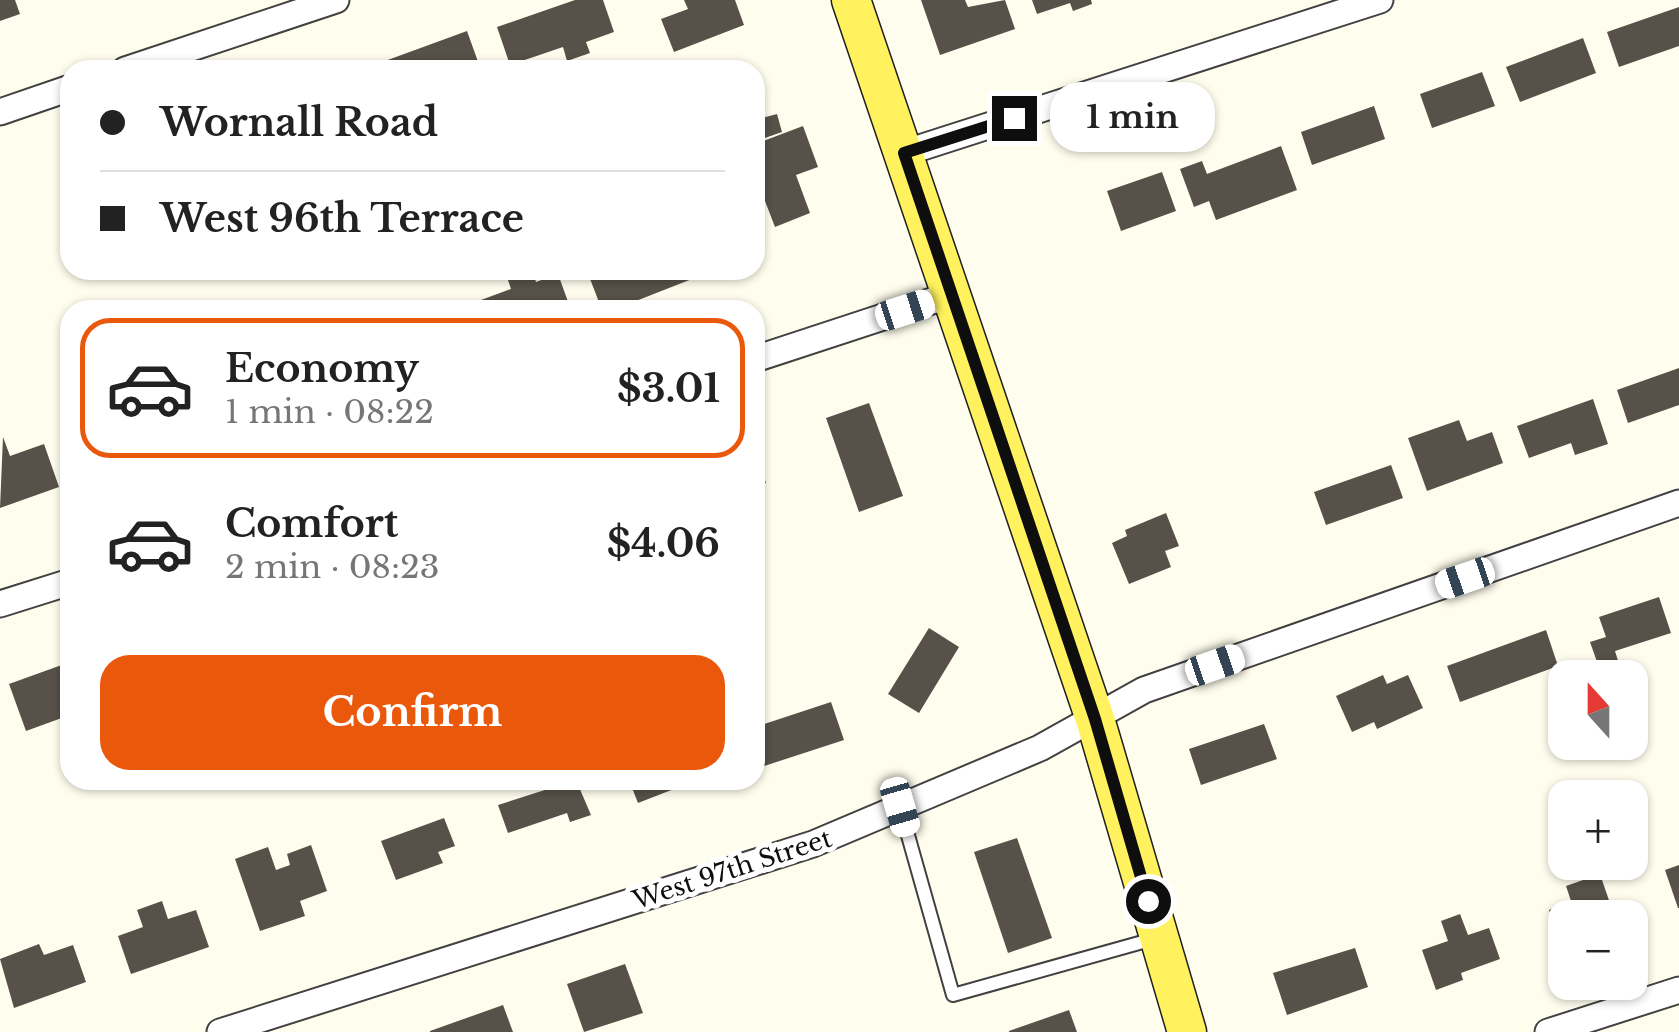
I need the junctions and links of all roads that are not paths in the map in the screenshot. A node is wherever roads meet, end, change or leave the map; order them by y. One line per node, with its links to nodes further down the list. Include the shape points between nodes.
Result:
1 (336, 0): 4 (street)
2 (851, 0): 7 (main road)
3 (1380, 0): 7 (street)
4 (156, 60)
5 (60, 91): 6 (street)
6 (0, 112)
7 (904, 153): 8 (main road)
8 (950, 295): 9 (street); 13 (main road)
9 (765, 355)
10 (1679, 503): 13 (street, West 97th Street, via 1144,690)
11 (60, 585): 12 (street)
12 (0, 604)
13 (1095, 719): 14 (street, West 97th Street); 15 (main road)
14 (900, 807): 15 (lane, via 953,995); 17 (street, West 97th Street, via 813,844)
15 (1159, 938): 18 (main road)
16 (1679, 990): 19 (street)
17 (220, 1032)
18 (1187, 1032)
19 (1548, 1032)

